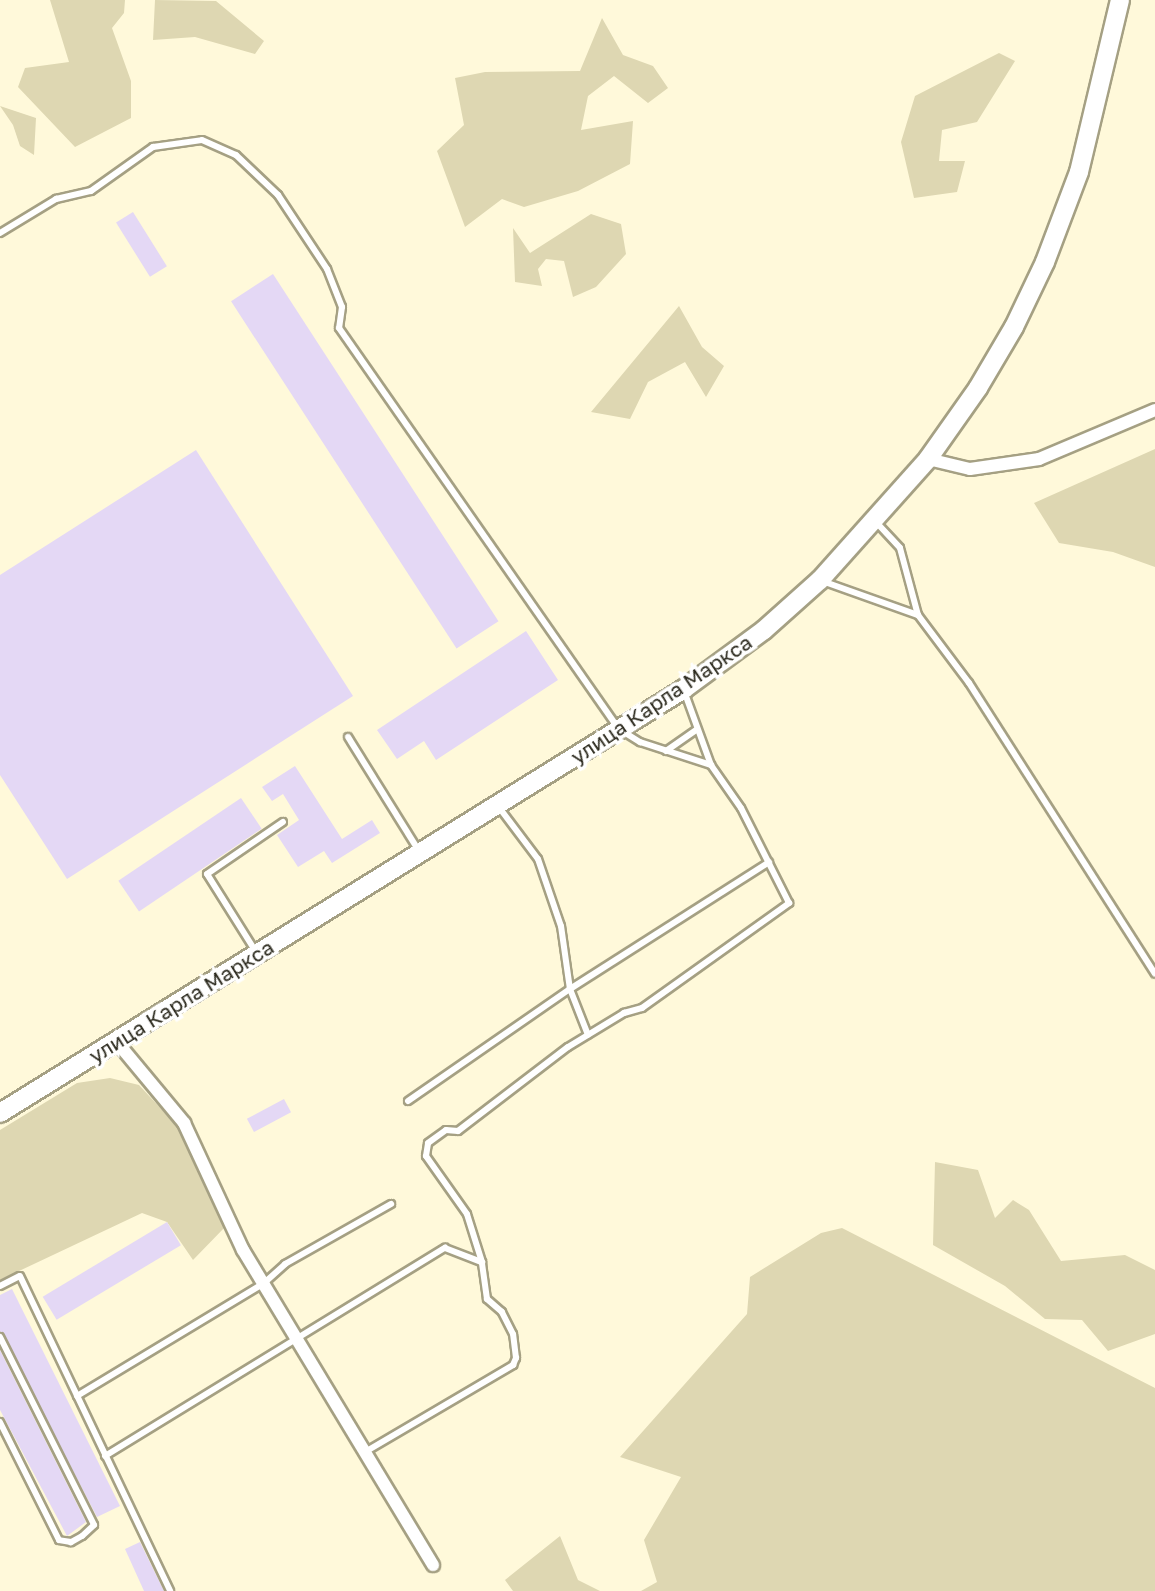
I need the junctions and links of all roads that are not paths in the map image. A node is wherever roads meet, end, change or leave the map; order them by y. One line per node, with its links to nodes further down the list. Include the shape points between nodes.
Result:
1 (1120, 0): 4 (main road, улица Карла Маркса, via 1079,172 1045,262 978,388)
2 (0, 233): 9 (lane, via 56,199 91,191 153,147 202,140 236,155 278,195 327,269 342,307 339,328)
3 (1155, 410): 4 (street, via 1039,459 970,469)
4 (928, 458): 5 (main road, улица Карла Маркса)
5 (876, 522): 6 (main road, улица Карла Маркса); 7 (lane, via 900,548)
6 (820, 580): 7 (lane); 8 (main road, улица Карла Маркса, via 764,630)
7 (918, 615): 19 (lane, via 969,683)
8 (684, 689): 9 (main road, улица Карла Маркса); 10 (lane)
9 (619, 729): 12 (lane); 14 (main road, улица Карла Маркса)
10 (697, 729): 12 (lane); 13 (lane)
11 (348, 737): 16 (lane)
12 (666, 751): 13 (lane)
13 (711, 765): 17 (lane, via 741,808)
14 (496, 805): 16 (main road, улица Карла Маркса); 20 (lane, via 538,859 561,926)
15 (283, 822): 18 (lane, via 207,874)
16 (419, 853): 18 (main road, улица Карла Маркса)
17 (769, 862): 20 (lane); 21 (lane, via 789,903 642,1008 624,1013)
18 (257, 954): 22 (main road, улица Карла Маркса)
19 (1155, 974)
20 (570, 989): 21 (lane); 23 (lane)
21 (588, 1035): 26 (lane, via 458,1131 446,1130 428,1143 426,1156 467,1214)
22 (116, 1041): 24 (main road, улица Карла Маркса); 27 (street, via 184,1123)
23 (408, 1101)
24 (2, 1108)
25 (391, 1204): 27 (lane, via 285,1264)
26 (482, 1262): 30 (lane, via 445,1248); 33 (lane, via 487,1299 502,1312 513,1334 513,1365)
27 (263, 1284): 30 (street); 31 (lane)
28 (0, 1286): 31 (lane, via 20,1276)
29 (0, 1337): 32 (lane, via 94,1525 82,1536 71,1542 59,1540)
30 (296, 1339): 33 (street); 34 (lane)
31 (77, 1396): 34 (lane)
32 (0, 1422)
33 (365, 1453): 35 (street)
34 (105, 1456): 36 (lane)
35 (433, 1565)
36 (170, 1591)

